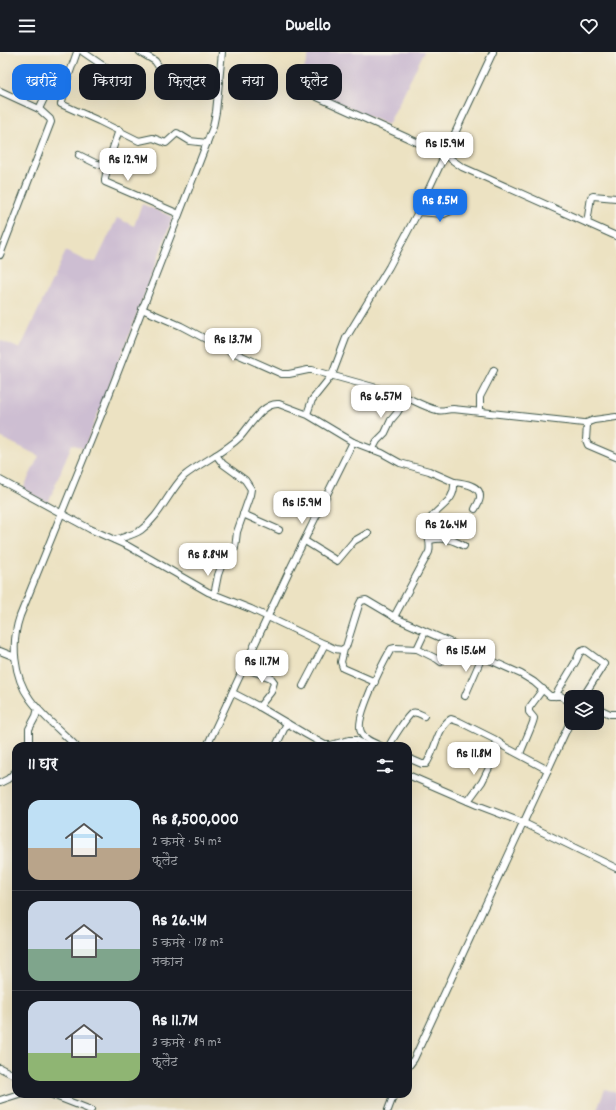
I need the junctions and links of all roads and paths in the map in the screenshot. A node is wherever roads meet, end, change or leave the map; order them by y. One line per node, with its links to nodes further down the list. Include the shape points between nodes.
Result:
1 (77, 52): 8 (street)
2 (83, 52): 6 (street)
3 (140, 52): 7 (street)
4 (222, 52): 9 (street)
5 (493, 52): 19 (street)
6 (101, 64)
7 (157, 64)
8 (71, 69)
9 (220, 72)
10 (0, 91): 15 (street)
11 (43, 100): 15 (street)
12 (62, 100): 16 (street, via 61,104)
13 (217, 100): 17 (street, via 216,117)
14 (324, 100): 19 (street)
15 (39, 109): 27 (street, via 51,124)
16 (119, 130): 17 (street, via 140,141 153,138 166,143 177,133 190,141); 20 (street)
17 (207, 143): 24 (street)
18 (79, 155): 20 (street)
19 (445, 155): 23 (street); 25 (street, via 462,167)
20 (108, 167): 24 (street, via 106,183)
21 (616, 198): 25 (street, via 591,197)
22 (457, 208): 23 (street, via 444,214)
23 (418, 212): 30 (street, via 346,338)
24 (179, 214): 28 (street)
25 (586, 222): 26 (street)
26 (616, 236)
27 (0, 254)
28 (143, 308): 30 (street, via 282,374 308,370); 43 (street)
29 (494, 370): 32 (street, via 480,397)
30 (332, 375): 31 (street, via 391,391); 33 (street, via 312,400)
31 (406, 398): 32 (street, via 438,410); 37 (street)
32 (480, 412): 35 (street)
33 (307, 414): 36 (street); 38 (street, via 279,404 270,405)
34 (616, 417): 35 (street)
35 (586, 423): 39 (street, via 588,445)
36 (353, 442): 37 (street); 49 (street)
37 (372, 450): 41 (street)
38 (216, 456): 44 (street, via 245,480 251,489); 47 (street, via 184,476 155,516 140,531)
39 (616, 457)
40 (0, 480): 43 (street)
41 (454, 482): 42 (street, via 469,485 477,490 480,497); 48 (street, via 449,500 429,521 427,528)
42 (475, 509)
43 (62, 514): 47 (street); 61 (street, via 17,625)
44 (243, 514): 45 (street); 51 (street)
45 (279, 530)
46 (368, 533): 49 (street, via 354,541 337,561)
47 (115, 540): 53 (street)
48 (430, 540): 50 (street, via 444,538); 55 (street, via 429,552)
49 (305, 541): 54 (street)
50 (464, 546)
51 (235, 548)
52 (222, 564): 53 (street)
53 (214, 595): 54 (street)
54 (268, 617): 57 (street); 64 (street)
55 (394, 617): 56 (street); 58 (street, via 364,599 359,604)
56 (425, 632): 59 (street); 62 (street)
57 (325, 644): 58 (street, via 339,650); 66 (street)
58 (344, 649): 65 (street, via 341,662 343,668)
59 (417, 649): 63 (street); 65 (street, via 391,649)
60 (0, 652): 61 (street)
61 (15, 657): 74 (street, via 23,686)
62 (482, 657): 67 (street, via 521,674); 70 (street)
63 (441, 662)
64 (244, 668): 69 (street); 73 (street, via 267,676 274,682 271,692)
65 (374, 682): 87 (street, via 359,725 364,736)
66 (303, 686)
67 (543, 689): 71 (street, via 550,696); 89 (street, via 529,708 534,721)
68 (587, 690): 71 (street, via 604,664 583,650)
69 (233, 693): 73 (street); 82 (street)
70 (465, 696)
71 (555, 696): 72 (street)
72 (564, 698)
73 (259, 707): 78 (street)
74 (38, 708): 80 (street, via 29,730); 81 (street)
75 (604, 711): 76 (street)
76 (616, 714)
77 (424, 716): 88 (street, via 411,713)
78 (287, 723): 83 (street); 84 (street)
79 (566, 730): 92 (street)
80 (29, 742)
81 (72, 742)
82 (209, 742)
83 (278, 742)
84 (321, 742)
85 (342, 742): 86 (street)
86 (360, 742)
87 (373, 742)
88 (391, 742)
89 (520, 754): 90 (street, via 451,719 442,728 428,762 424,764); 92 (street)
90 (412, 760)
91 (493, 760): 96 (street, via 482,782)
92 (548, 770): 97 (street)
93 (12, 775): 95 (street)
94 (412, 777): 96 (street)
95 (0, 783)
96 (468, 801): 97 (street)
97 (524, 823): 98 (street); 99 (street)
98 (616, 868)
99 (412, 1060)
100 (0, 1068): 101 (street)
101 (12, 1074)
102 (12, 1096): 105 (street)
103 (60, 1098): 106 (street)
104 (392, 1098): 107 (street)
105 (0, 1100)
106 (92, 1110)
107 (388, 1110)

